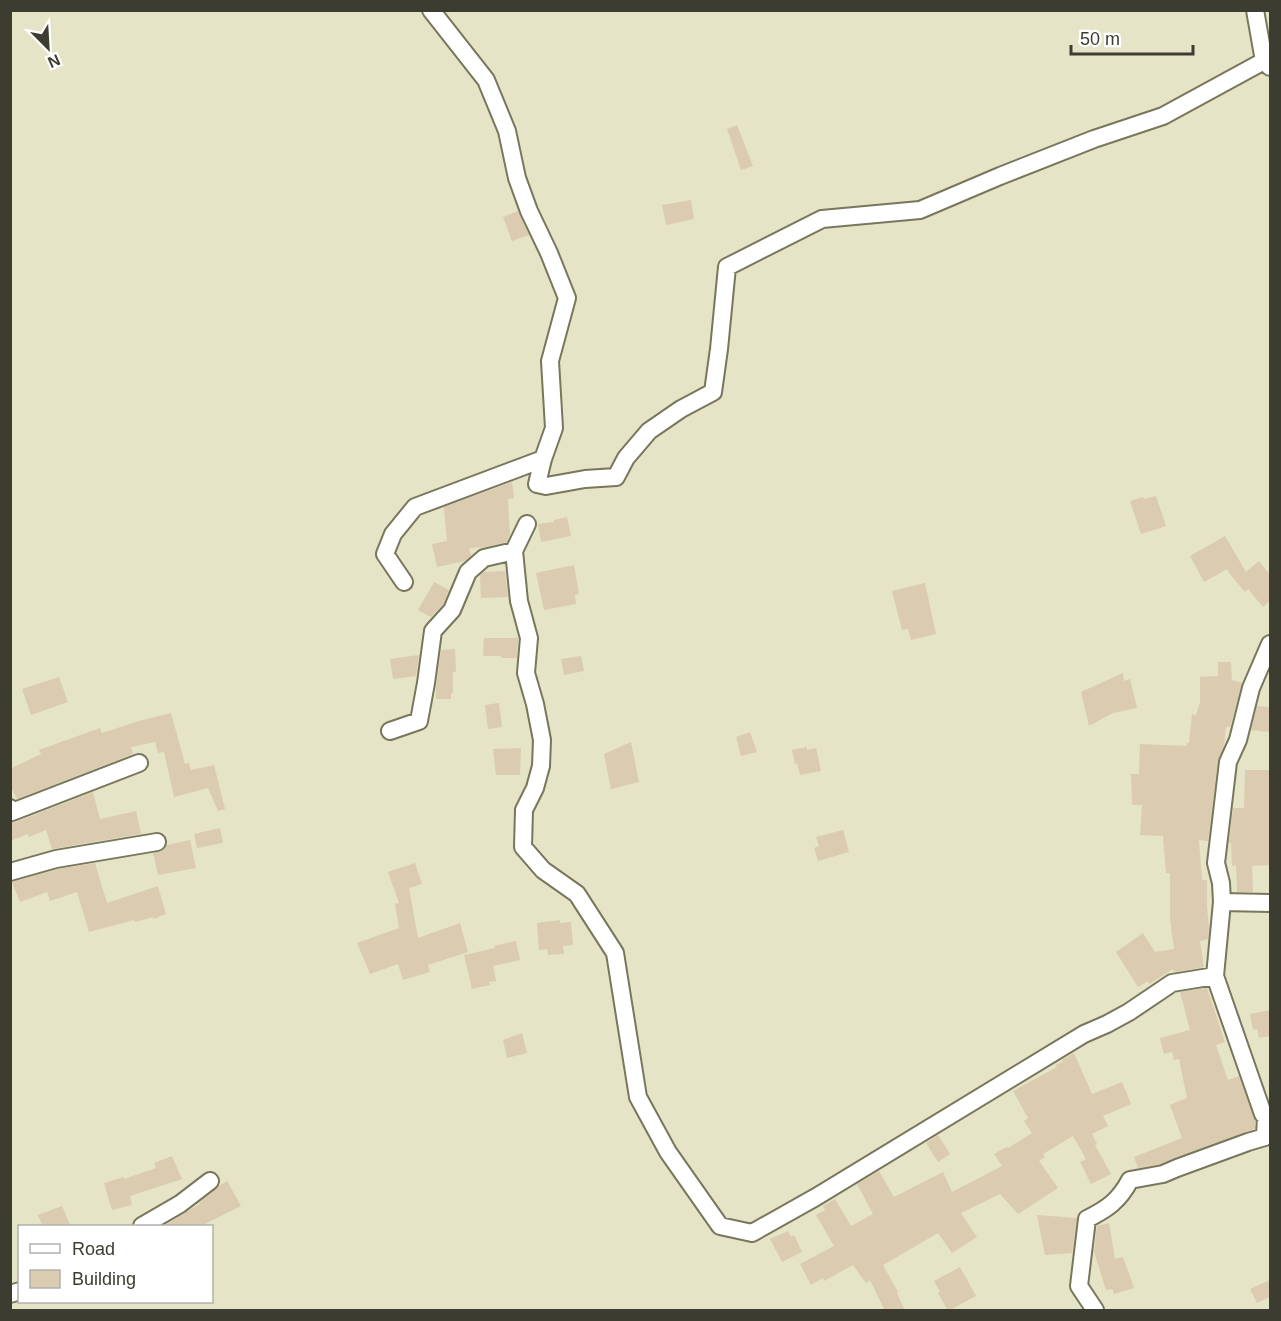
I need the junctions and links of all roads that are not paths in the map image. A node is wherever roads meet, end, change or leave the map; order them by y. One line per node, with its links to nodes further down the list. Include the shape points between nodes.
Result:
1 (431, 10): 4 (street, via 486,80 507,131 529,211 567,298 550,361 554,428)
2 (1255, 10): 3 (street)
3 (1267, 64): 4 (street, via 1163,116 1084,143 920,210 822,219 727,267 713,392 649,431 616,477 537,484)
4 (543, 459): 7 (street, via 415,507 393,534 385,554)
5 (527, 524): 6 (street)
6 (514, 551): 9 (street, via 484,558 468,572 452,610 433,631 419,721); 16 (street, via 519,601 530,638 526,673 542,740 541,766 524,810 523,847 543,870 577,894 615,953 638,1097 668,1152 720,1226 752,1233 1084,1034 1130,1012 1172,983)
7 (404, 582)
8 (1270, 644): 14 (street, via 1251,688 1238,740 1228,762 1216,863)
9 (390, 731)
10 (139, 763): 11 (street)
11 (11, 811)
12 (157, 842): 13 (street, via 56,859)
13 (10, 872)
14 (1222, 902): 15 (street); 16 (street)
15 (1270, 903)
16 (1215, 976): 17 (street, via 1263,1114)
17 (1268, 1117): 20 (street, via 1265,1137 1163,1174 1130,1180 1115,1202 1087,1220 1079,1286)
18 (210, 1181): 19 (street)
19 (145, 1225)
20 (1095, 1311)

